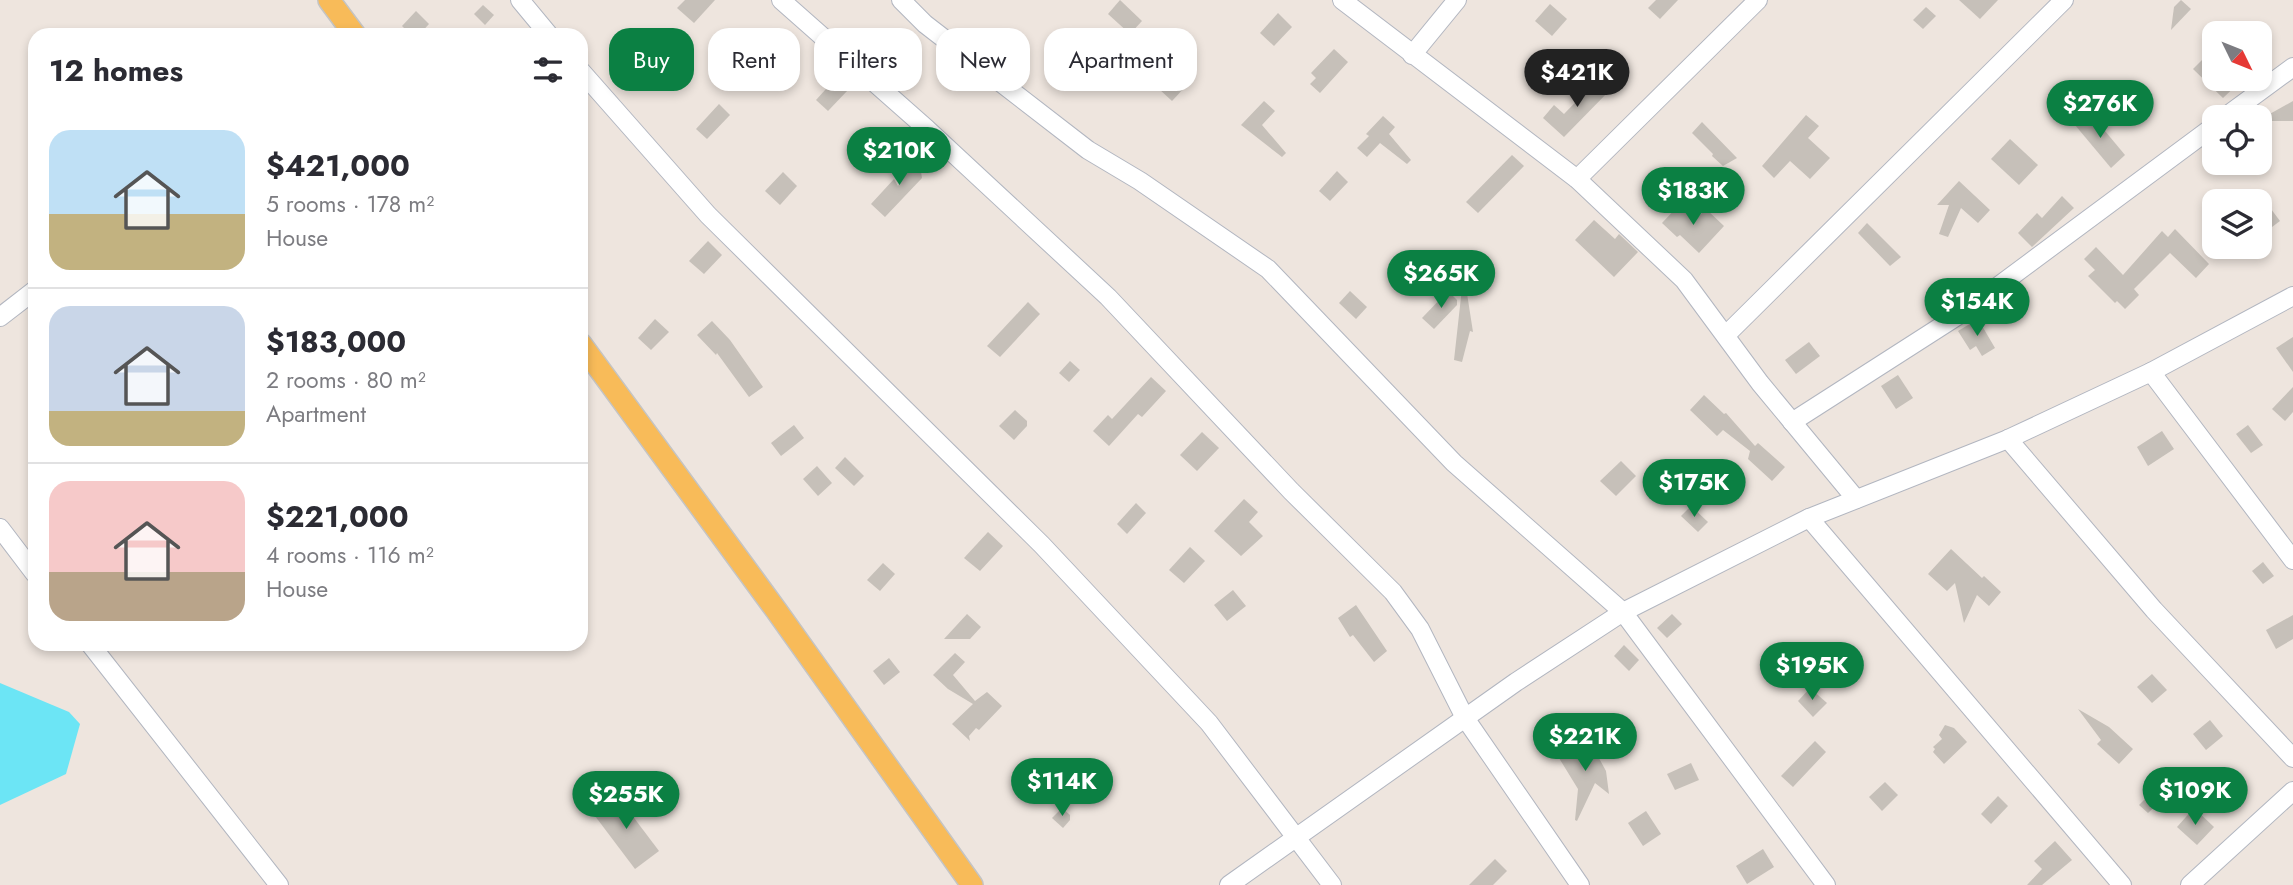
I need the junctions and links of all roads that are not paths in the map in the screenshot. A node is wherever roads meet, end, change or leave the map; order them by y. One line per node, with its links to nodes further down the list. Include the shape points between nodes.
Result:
1 (329, 0): 9 (main road)
2 (520, 0): 10 (street)
3 (781, 0): 32 (street, via 1108,297 1393,592 1420,629)
4 (901, 0): 30 (street, via 925,24 1087,150 1268,269 1454,463)
5 (1342, 0): 11 (street)
6 (1457, 0): 11 (street)
7 (1758, 0): 16 (street)
8 (2064, 0): 20 (street)
9 (350, 28)
10 (543, 28)
11 (1412, 55): 16 (street)
12 (2293, 67): 14 (street)
13 (588, 79): 35 (street, via 708,215 1042,545 1209,723)
14 (2241, 105)
15 (2202, 135): 23 (street, via 1962,313)
16 (1577, 179): 20 (street, via 1684,279)
17 (28, 295): 19 (street)
18 (2293, 296): 22 (street)
19 (0, 317)
20 (1726, 335): 23 (street)
21 (588, 354): 37 (main road)
22 (2151, 372): 24 (street); 28 (street)
23 (1792, 422): 25 (street)
24 (2008, 439): 25 (street); 33 (street, via 2154,610)
25 (1856, 499): 26 (street)
26 (1809, 519): 30 (street); 42 (street)
27 (0, 528): 29 (street)
28 (2293, 560)
29 (28, 565)
30 (1623, 612): 32 (street); 41 (street)
31 (95, 651): 36 (street)
32 (1465, 718): 35 (street); 40 (street)
33 (2293, 758)
34 (2293, 791): 43 (street)
35 (1295, 838): 38 (street); 39 (street)
36 (278, 885)
37 (972, 885)
38 (1229, 885)
39 (1332, 885)
40 (1580, 885)
41 (1826, 885)
42 (2122, 885)
43 (2190, 885)

